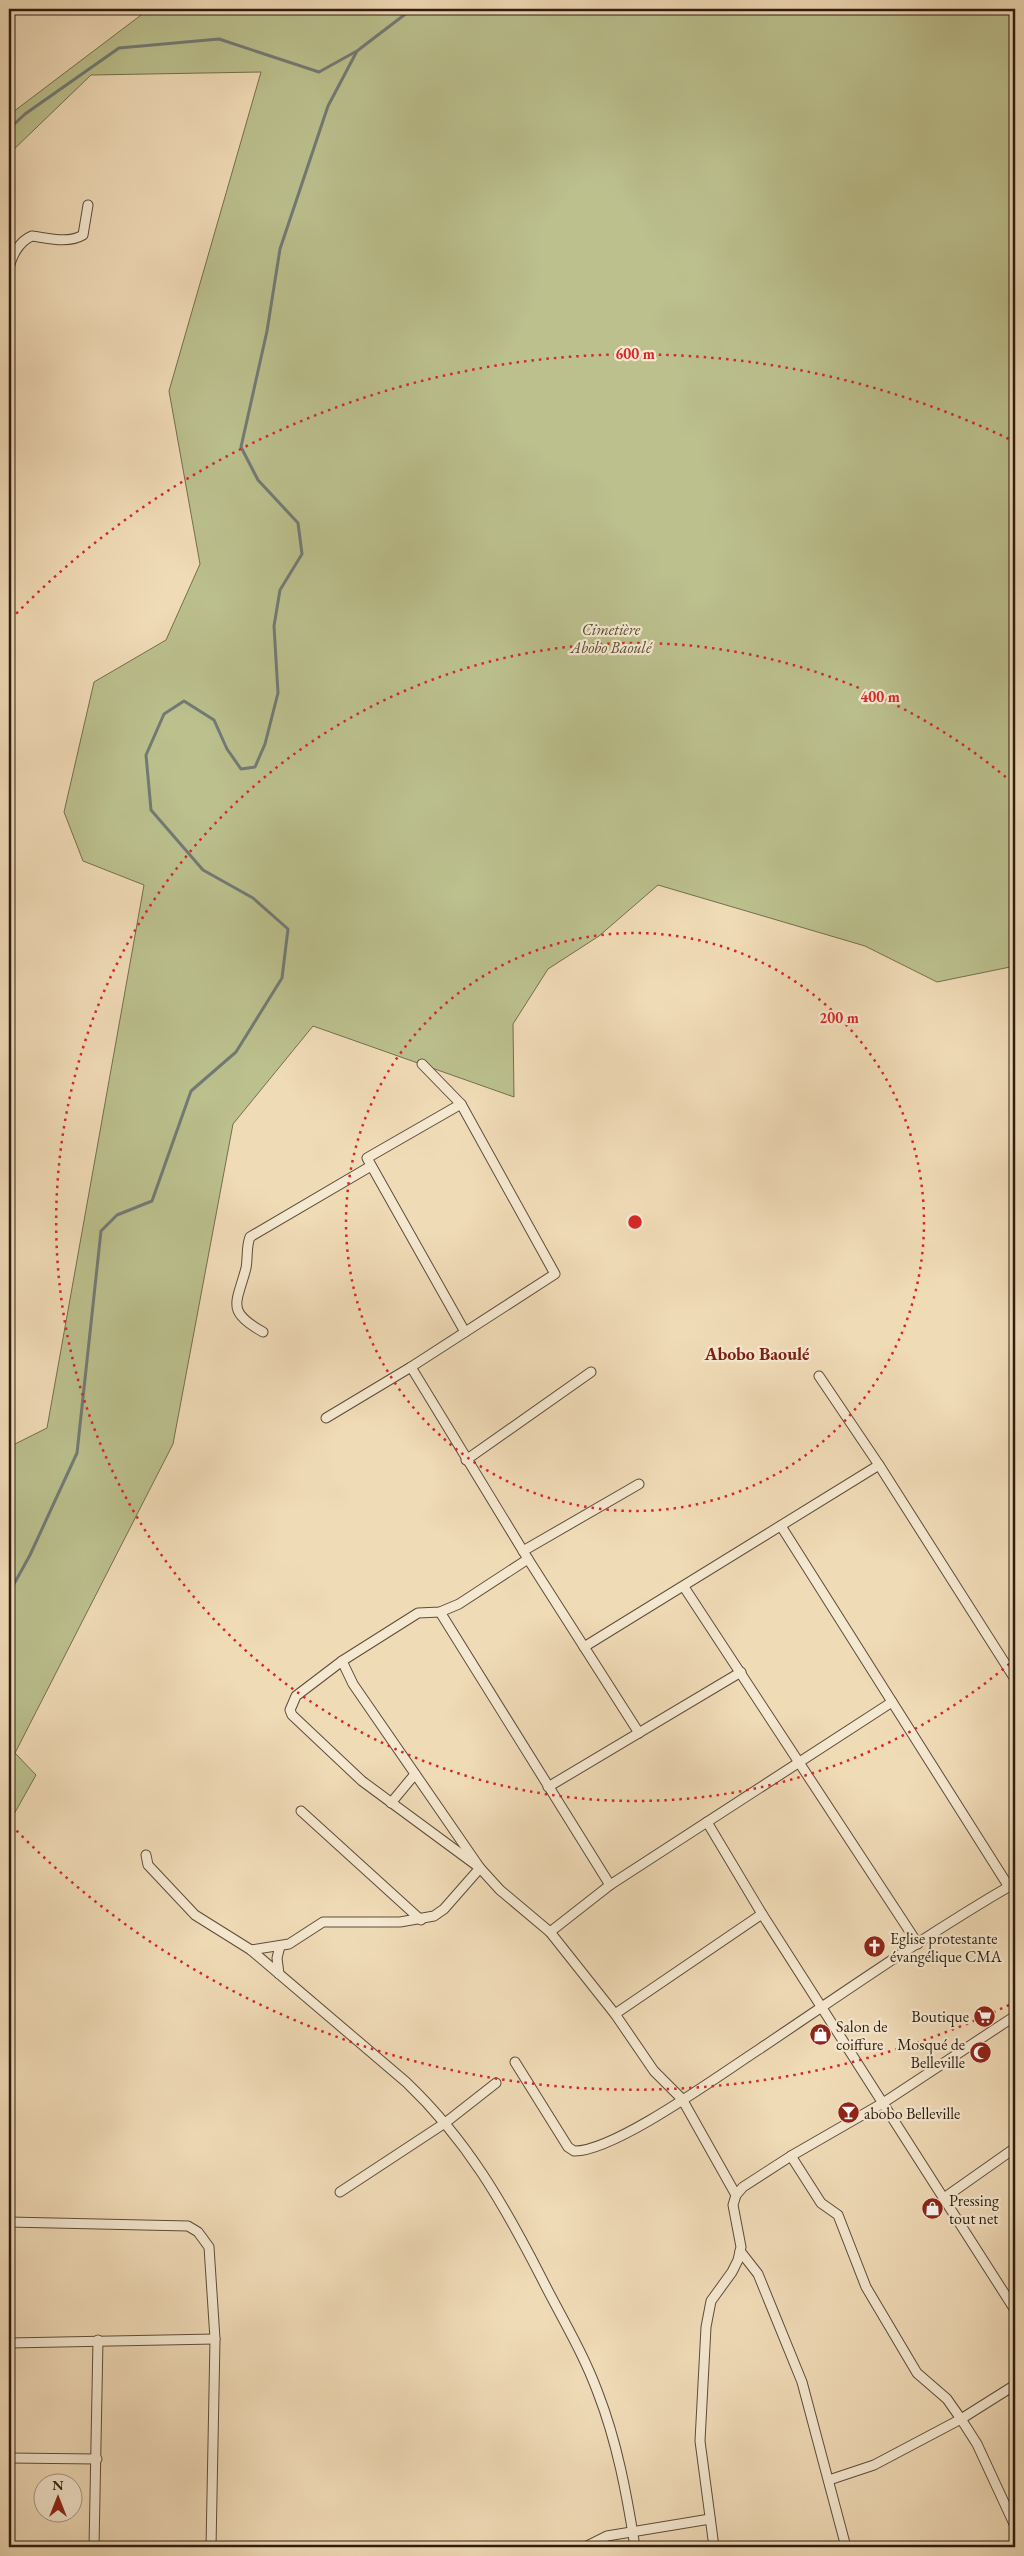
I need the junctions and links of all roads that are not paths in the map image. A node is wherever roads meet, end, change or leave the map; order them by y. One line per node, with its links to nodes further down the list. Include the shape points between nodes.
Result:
1 (88, 205): 2 (street, via 83,235 65,240 27,238 14,254)
2 (9, 271)
3 (422, 1064): 4 (street)
4 (461, 1104): 5 (street, via 367,1158); 7 (street, via 555,1274)
5 (371, 1166): 6 (street, via 250,1237 236,1307 239,1316); 7 (street)
6 (262, 1332)
7 (465, 1332): 8 (street)
8 (411, 1367): 11 (street); 12 (street)
9 (591, 1372): 12 (street)
10 (819, 1376): 13 (street)
11 (326, 1418)
12 (466, 1460): 16 (street)
13 (879, 1465): 15 (street); 22 (street)
14 (639, 1484): 16 (street)
15 (781, 1526): 17 (street); 23 (street)
16 (525, 1555): 18 (street, via 459,1604); 19 (street)
17 (684, 1587): 19 (street); 21 (street)
18 (440, 1612): 20 (street, via 418,1614); 27 (street)
19 (584, 1647): 24 (street)
20 (342, 1661): 26 (street); 28 (street, via 296,1696 290,1710 362,1781)
21 (741, 1672): 24 (street); 25 (street)
22 (1015, 1679)
23 (892, 1702): 25 (street); 34 (street)
24 (639, 1733): 27 (street)
25 (798, 1763): 30 (street); 38 (street)
26 (415, 1774): 28 (street); 32 (street)
27 (548, 1787): 33 (street)
28 (391, 1803): 32 (street)
29 (301, 1811): 36 (street)
30 (707, 1822): 33 (street); 35 (street)
31 (146, 1855): 40 (street, via 148,1865 195,1915)
32 (480, 1868): 36 (street, via 444,1909); 37 (street, via 500,1890)
33 (610, 1885): 37 (street)
34 (1012, 1885): 38 (street)
35 (762, 1914): 42 (street); 43 (street)
36 (421, 1920): 39 (street, via 322,1922 289,1944)
37 (550, 1932): 43 (street)
38 (918, 1944): 42 (street)
39 (280, 1946): 40 (street); 41 (street, via 277,1958)
40 (251, 1950): 41 (street)
41 (279, 1974): 49 (street, via 406,2082)
42 (822, 2007): 47 (street); 48 (street)
43 (615, 2014): 47 (street, via 654,2071)
44 (1015, 2016): 48 (street)
45 (515, 2062): 47 (street, via 568,2147 574,2151 587,2150 630,2131)
46 (496, 2083): 49 (street)
47 (682, 2099): 53 (street)
48 (883, 2103): 51 (street); 54 (street)
49 (445, 2123): 52 (street); 68 (street, via 489,2181 580,2352 612,2432)
50 (1015, 2148): 54 (street)
51 (791, 2156): 53 (street); 62 (street, via 821,2203 838,2216 866,2287 917,2373 947,2399)
52 (340, 2192)
53 (736, 2195): 56 (street, via 733,2205 740,2235)
54 (944, 2198): 57 (street)
55 (9, 2222): 58 (street, via 188,2226 198,2232 209,2247)
56 (740, 2252): 65 (street, via 750,2262 765,2289 802,2382); 66 (street, via 732,2272 711,2301 706,2327 700,2441)
57 (1015, 2310)
58 (215, 2339): 59 (street); 70 (street)
59 (98, 2340): 60 (street); 64 (street)
60 (9, 2343)
61 (1015, 2385): 62 (street)
62 (961, 2419): 65 (street, via 874,2465); 67 (street, via 977,2444)
63 (9, 2458): 64 (street)
64 (97, 2459): 69 (street)
65 (829, 2480): 74 (street)
66 (710, 2519): 68 (street); 73 (street)
67 (1015, 2526)
68 (633, 2532): 71 (street, via 607,2536); 72 (street)
69 (94, 2547)
70 (210, 2547)
71 (586, 2547)
72 (635, 2547)
73 (714, 2547)
74 (846, 2547)

